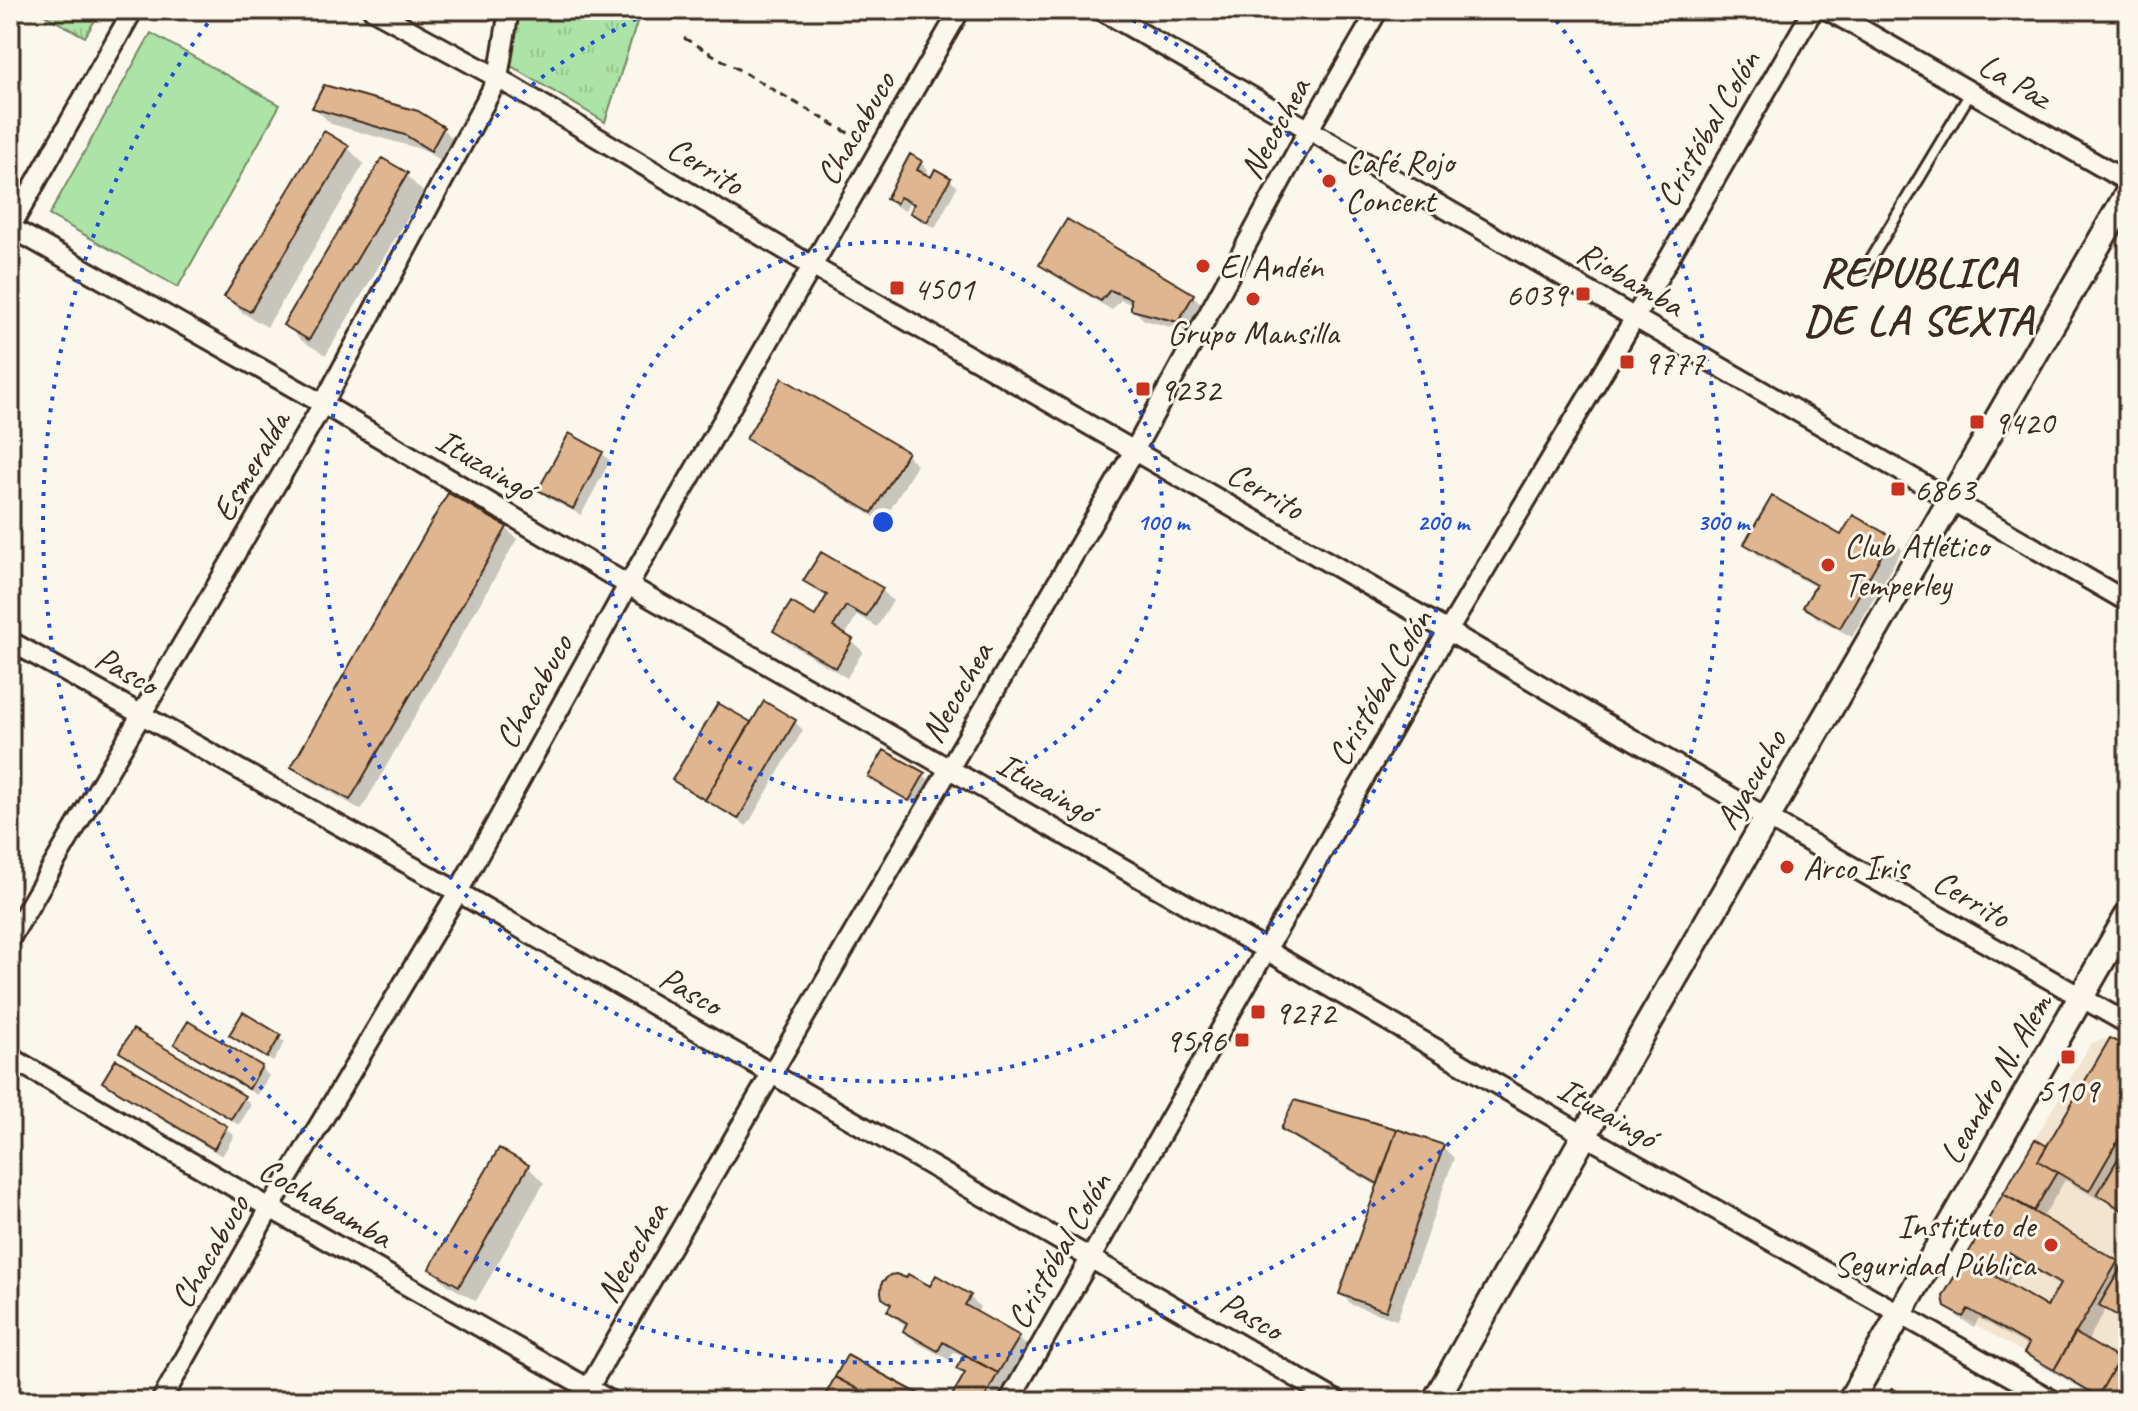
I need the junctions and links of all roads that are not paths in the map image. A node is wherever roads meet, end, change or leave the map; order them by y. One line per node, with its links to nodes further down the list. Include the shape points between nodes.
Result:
1 (133, 10): 14 (street)
2 (373, 10): 9 (street, Cerrito)
3 (509, 10): 9 (street, Esmeralda)
4 (960, 10): 15 (street, Chacabuco)
5 (1101, 10): 11 (street, Riobamba)
6 (1378, 10): 11 (street, Necochea)
7 (1813, 10): 17 (street, Cristóbal Colón)
8 (1828, 10): 10 (street, La Paz)
9 (498, 78): 15 (street, Cerrito); 18 (street, Esmeralda)
10 (1971, 92): 12 (street, La Paz); 16 (lane)
11 (1309, 129): 17 (street, Riobamba); 19 (street, Necochea)
12 (2128, 182)
13 (2128, 193): 20 (main road, Ayacucho)
14 (10, 227): 18 (street, Ituzaingó)
15 (812, 266): 19 (street, Cerrito); 21 (street, Chacabuco)
16 (1858, 280)
17 (1635, 317): 20 (street, Riobamba); 23 (street, Cristóbal Colón)
18 (323, 404): 21 (street, Ituzaingó); 25 (street, Esmeralda)
19 (1134, 451): 23 (street, Cerrito); 26 (street, Necochea)
20 (1950, 501): 22 (street, Riobamba); 27 (main road, Ayacucho)
21 (628, 585): 26 (street, Ituzaingó); 28 (street, Chacabuco)
22 (2128, 602)
23 (1448, 631): 27 (street, Cerrito); 31 (street, Cristóbal Colón)
24 (10, 641): 25 (street, Pasco)
25 (141, 714): 28 (street, Pasco); 30 (street, Esmeralda)
26 (949, 768): 31 (street, Ituzaingó); 35 (street, Necochea)
27 (1767, 818): 32 (street, Cerrito); 36 (main road, Ayacucho)
28 (458, 892): 35 (street, Pasco); 37 (street, Chacabuco)
29 (2128, 915): 32 (main road, Leandro N. Alem)
30 (10, 939)
31 (1266, 950): 36 (street, Ituzaingó); 38 (street, Cristóbal Colón)
32 (2081, 997): 33 (street, Cerrito); 39 (main road, Leandro N. Alem)
33 (2128, 1024)
34 (10, 1057): 37 (street, Cochabamba)
35 (772, 1074): 38 (street, Pasco); 40 (street, Necochea)
36 (1584, 1135): 39 (street, Ituzaingó); 45 (main road, Ayacucho)
37 (270, 1208): 40 (street, Cochabamba); 41 (street, Chacabuco)
38 (1090, 1258): 43 (street, Cristóbal Colón); 44 (street, Pasco)
39 (1898, 1314): 46 (main road, Leandro N. Alem); 47 (street, Ituzaingó)
40 (585, 1394): 42 (street, Cochabamba)
41 (161, 1401)
42 (611, 1401)
43 (1009, 1401)
44 (1337, 1401)
45 (1435, 1401)
46 (1850, 1401)
47 (2054, 1401)

